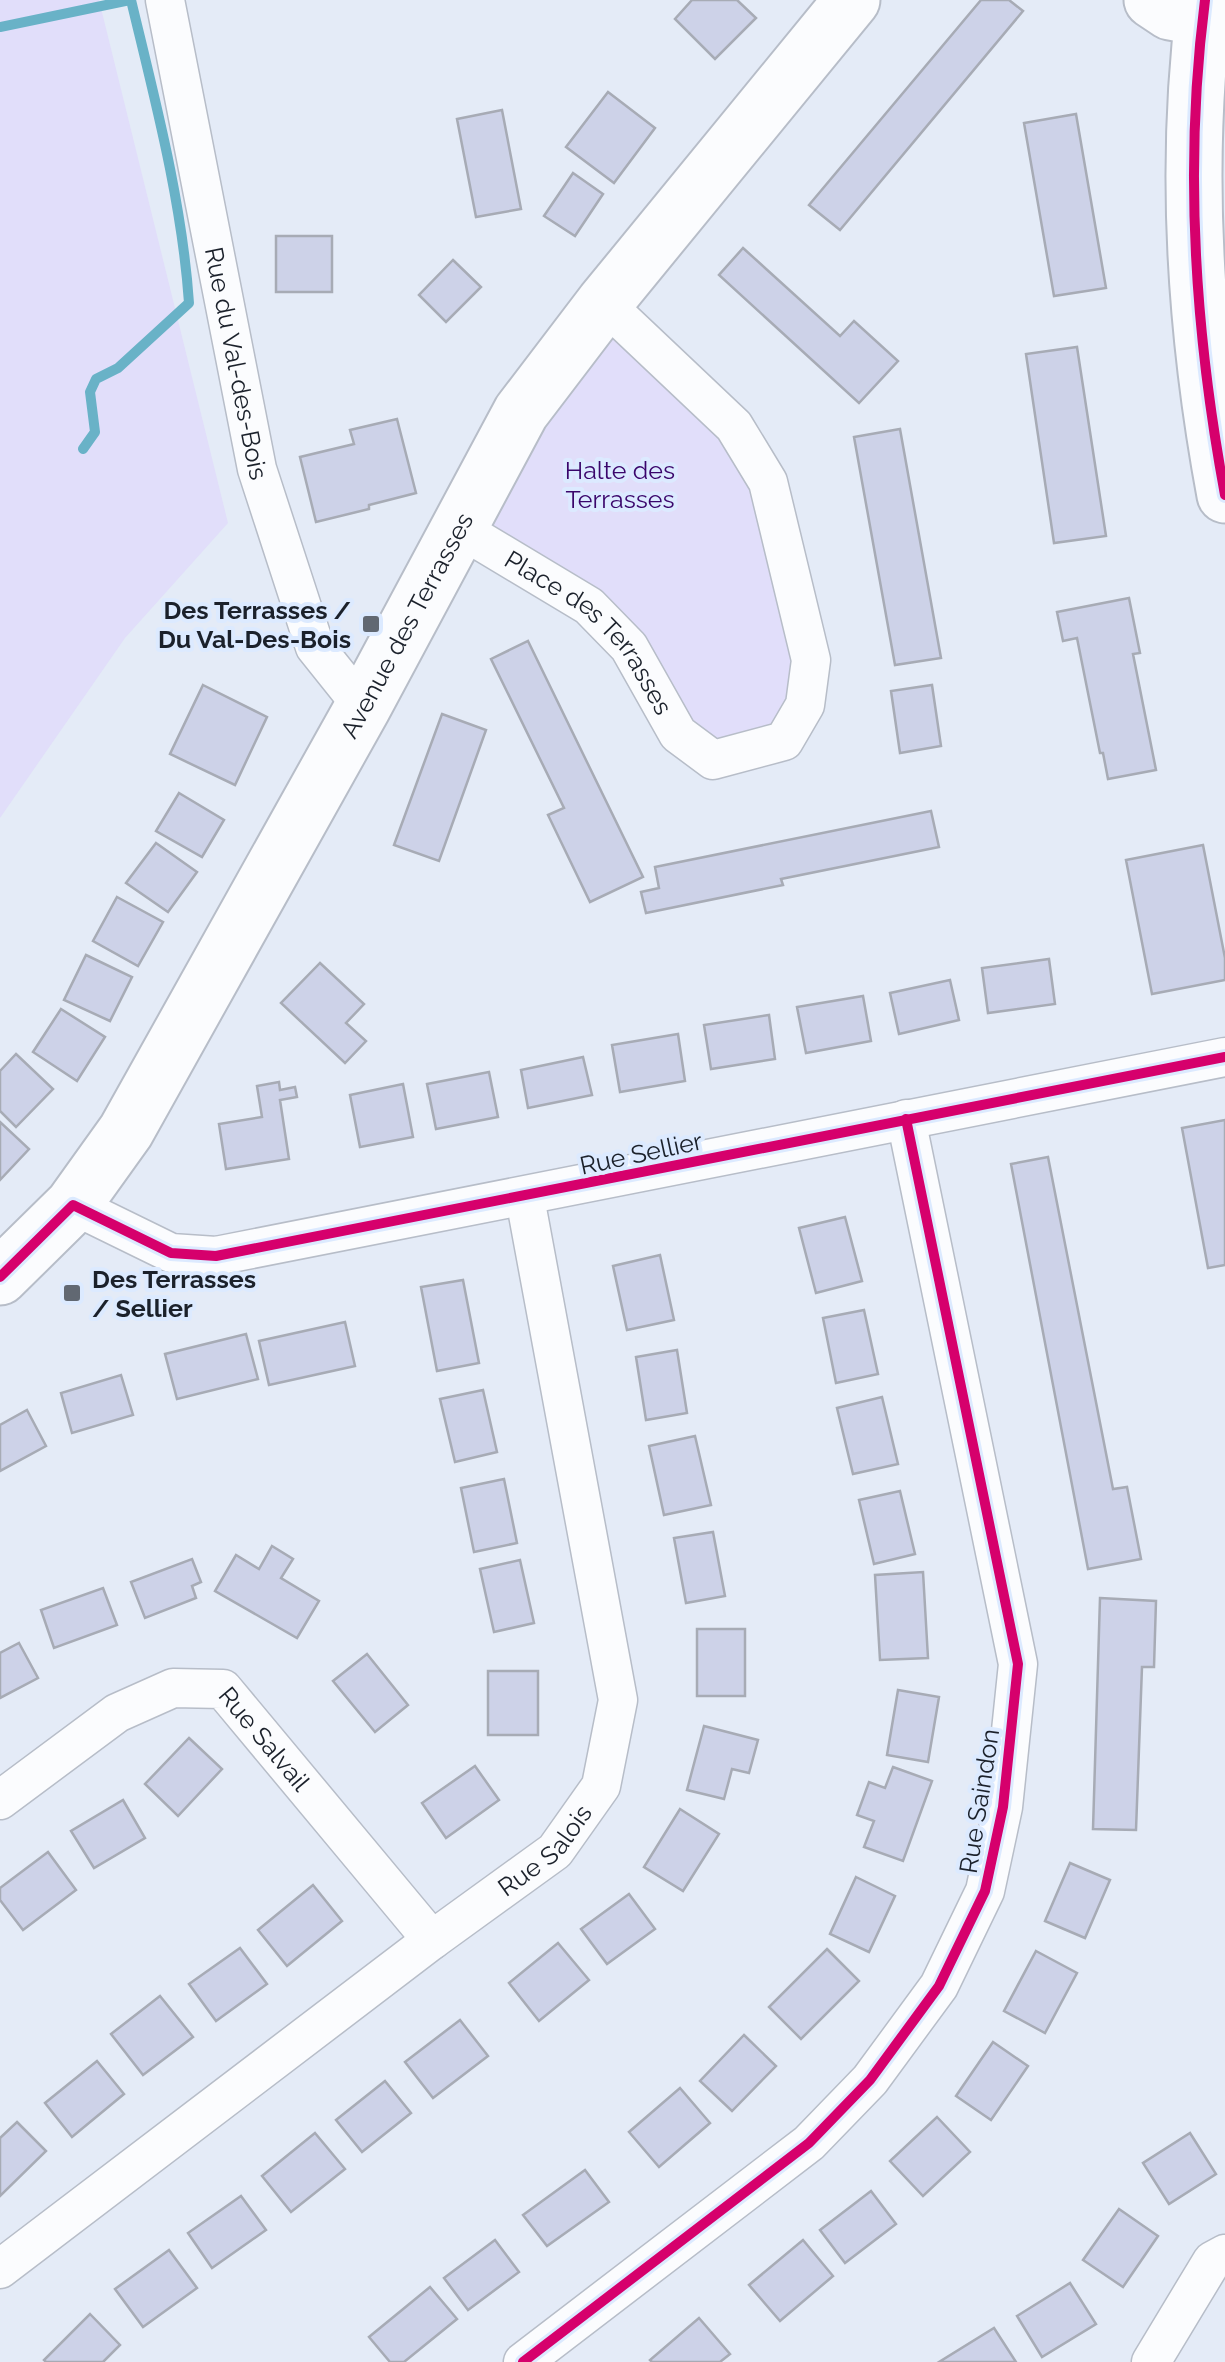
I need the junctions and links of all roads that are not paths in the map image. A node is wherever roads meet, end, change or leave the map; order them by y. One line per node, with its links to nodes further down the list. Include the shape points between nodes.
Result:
1 (165, 0): 8 (street, Rue du Val-des-Bois, via 258,469 316,648)
2 (852, 0): 5 (street, Avenue des Terrasses)
3 (1152, 0): 4 (street, via 1170,12)
4 (1204, 9): 6 (street, via 1198,259)
5 (604, 303): 7 (street, Avenue des Terrasses, via 521,412); 7 (street, Place des Terrasses, via 734,426 768,482 811,660 806,706 784,741 714,760 678,734 629,648 589,606)
6 (1225, 495)
7 (459, 528): 8 (street, Avenue des Terrasses)
8 (363, 706): 12 (street, Avenue des Terrasses, via 126,1130)
9 (1225, 1057): 10 (street, Rue Sellier)
10 (906, 1119): 11 (street, Rue Sellier); 18 (street, Rue Saindon, via 1018,1664 1003,1807 985,1892 939,1986 846,2106 808,2144)
11 (524, 1198): 12 (street, Rue Sellier, via 216,1256 171,1252); 15 (street, Rue Salois, via 618,1700 602,1786 555,1851)
12 (73, 1205): 13 (street, Avenue des Terrasses)
13 (0, 1277)
14 (0, 1800): 15 (street, Rue Salvail, via 116,1713 172,1688 223,1689)
15 (432, 1940): 17 (street, Rue Salois)
16 (1225, 2254): 19 (street, via 1212,2261)
17 (0, 2269)
18 (522, 2362)
19 (1150, 2362)

